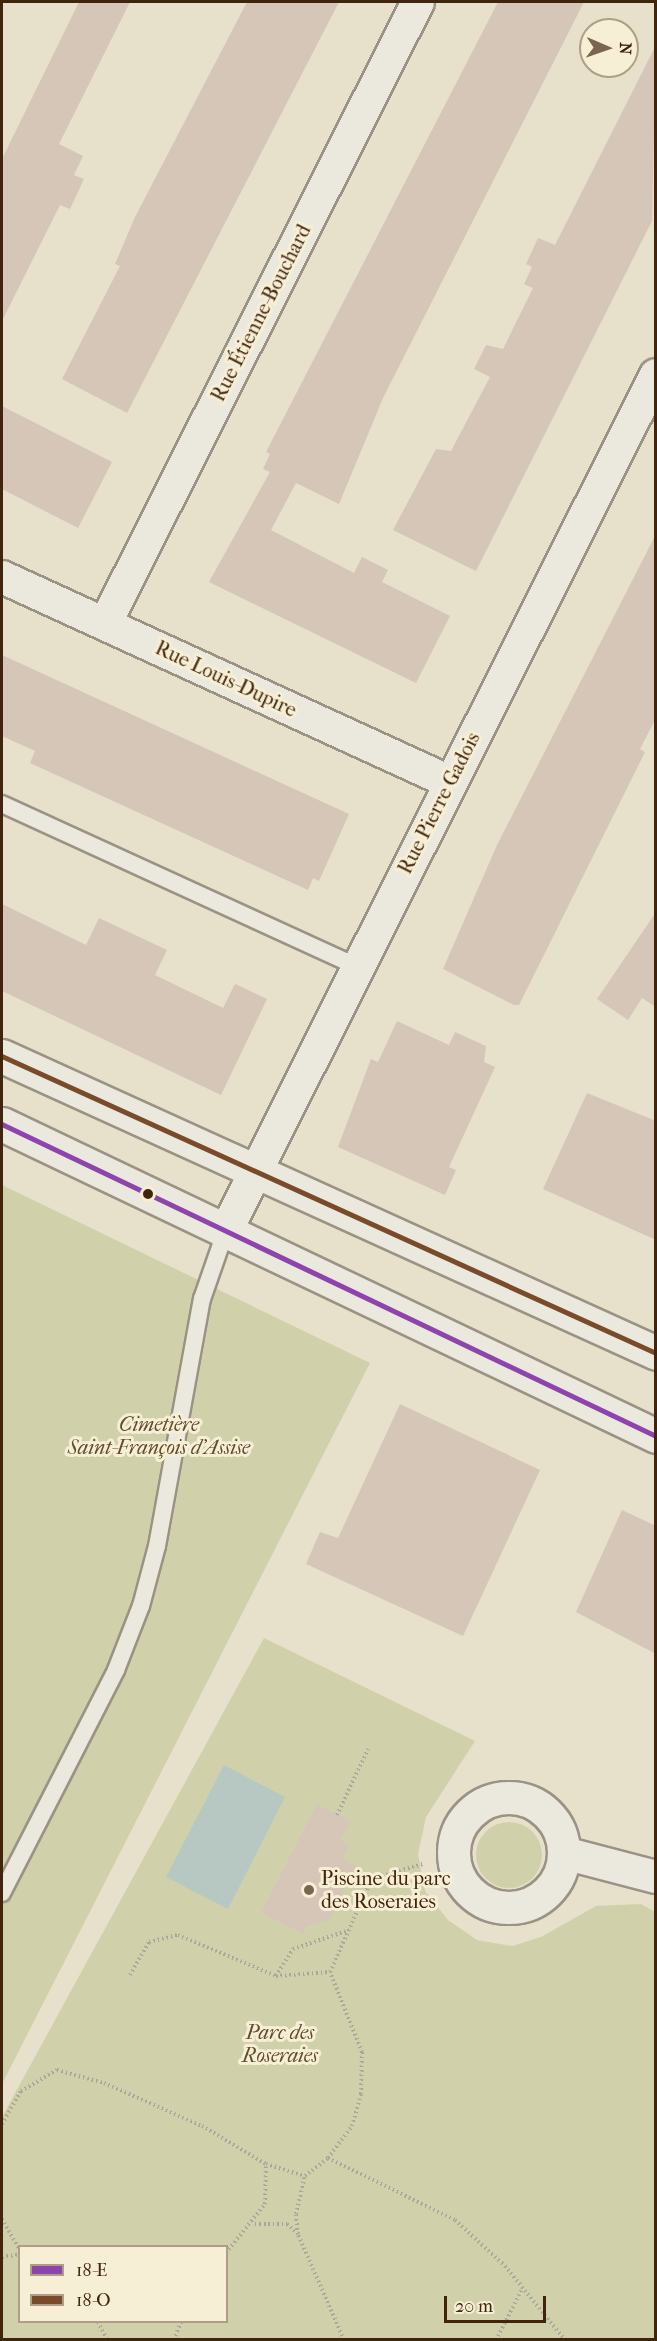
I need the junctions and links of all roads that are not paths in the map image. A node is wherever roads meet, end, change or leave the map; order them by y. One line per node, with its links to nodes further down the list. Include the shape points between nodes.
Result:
1 (418, 2): 4 (street, Rue Étienne-Bouchard)
2 (656, 375): 5 (street, Rue Pierre Gadois)
3 (2, 577): 4 (street, Rue Louis-Dupire)
4 (105, 624): 5 (street, Rue Louis-Dupire)
5 (450, 782): 7 (street, Rue Pierre Gadois)
6 (2, 804): 7 (lane)
7 (358, 967): 10 (street, Rue Pierre Gadois)
8 (2, 1056): 10 (street)
9 (2, 1125): 11 (street)
10 (253, 1173): 11 (street, Rue Pierre Gadois); 12 (street)
11 (225, 1233): 13 (street); 16 (lane, via 202,1299 159,1536 141,1606 116,1670)
12 (656, 1353)
13 (656, 1436)
14 (564, 1853): 15 (street)
15 (656, 1877)
16 (2, 1893)

